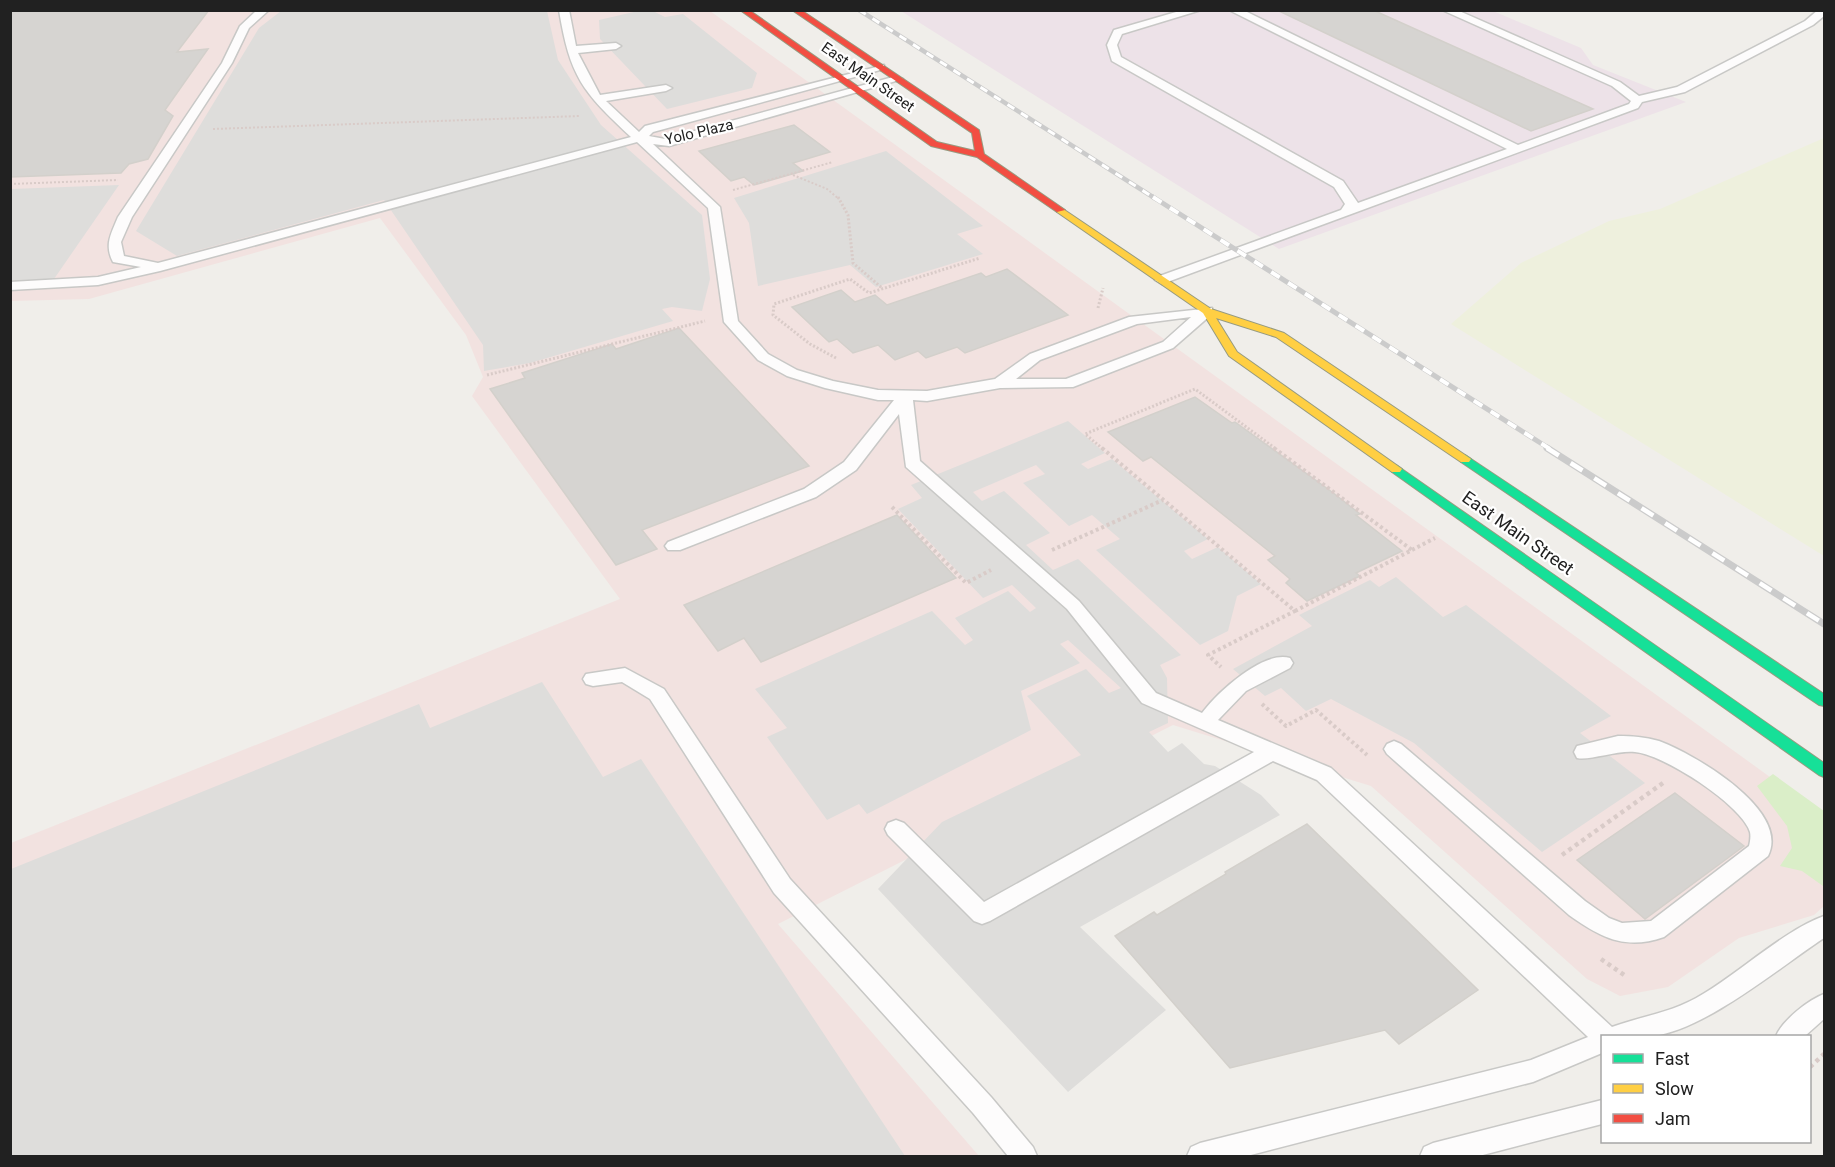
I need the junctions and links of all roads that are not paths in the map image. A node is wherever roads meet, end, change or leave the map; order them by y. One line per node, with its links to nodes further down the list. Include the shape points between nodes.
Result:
1 (264, 10): 22 (lane, via 245,26 227,63 125,217 114,242 118,259)
2 (564, 10): 10 (lane)
3 (744, 10): 12 (main road, East Main Street)
4 (795, 10): 11 (main road, East Main Street)
5 (1196, 10): 21 (lane, via 1118,32 1111,49 1116,59 1339,184 1352,204)
6 (1234, 10): 19 (lane)
7 (1447, 10): 17 (lane, via 1616,84)
8 (1824, 11): 17 (lane, via 1809,23 1681,90)
9 (616, 46): 10 (lane)
10 (571, 50): 16 (lane)
11 (880, 67): 12 (lane, Yolo Plaza); 13 (main road, East Main Street)
12 (840, 78): 15 (main road, East Main Street); 18 (lane, Yolo Plaza, via 649,129)
13 (897, 79): 15 (lane, Yolo Plaza); 20 (main road, East Main Street, via 976,132)
14 (666, 88): 16 (lane)
15 (857, 90): 18 (lane, Yolo Plaza, via 664,142); 20 (main road, East Main Street, via 934,144)
16 (597, 99): 18 (lane)
17 (1637, 100): 19 (lane, via 1634,106)
18 (640, 138): 22 (lane); 27 (lane, via 714,207 731,319 763,357 792,374 830,386)
19 (1516, 149): 21 (lane)
20 (980, 155): 23 (main road, East Main Street)
21 (1347, 210): 23 (lane)
22 (160, 267): 24 (lane, via 98,281)
23 (1162, 280): 25 (main road, East Main Street)
24 (10, 286)
25 (1207, 311): 26 (lane, via 1134,320 1035,357); 26 (lane, via 1168,345 1068,384); 31 (main road, East Main Street, via 1280,335); 36 (main road, East Main Street, via 1233,354)
26 (1000, 383): 27 (lane)
27 (905, 396): 28 (lane, via 850,466 810,493); 32 (lane, via 912,463 1073,605 1149,698)
28 (674, 546)
29 (1283, 663): 32 (lane, via 1240,684)
30 (593, 679): 45 (lane, via 625,675 657,694 782,886)
31 (1824, 701)
32 (1205, 723): 34 (lane)
33 (1394, 749): 35 (lane, via 1601,926 1621,933 1656,930 1760,849 1761,832 1752,816 1676,758 1652,747 1634,745 1600,745)
34 (1272, 752): 37 (lane, via 981,914); 40 (lane, via 1324,774)
35 (1584, 752)
36 (1824, 771)
37 (896, 829)
38 (1824, 926): 41 (lane, via 1711,1002 1680,1018)
39 (1824, 1005): 42 (lane)
40 (1603, 1035)
41 (1621, 1035)
42 (1789, 1035)
43 (1601, 1042): 46 (lane, via 1533,1071)
44 (1601, 1112): 47 (lane)
45 (1024, 1156)
46 (1200, 1156)
47 (1433, 1156)

